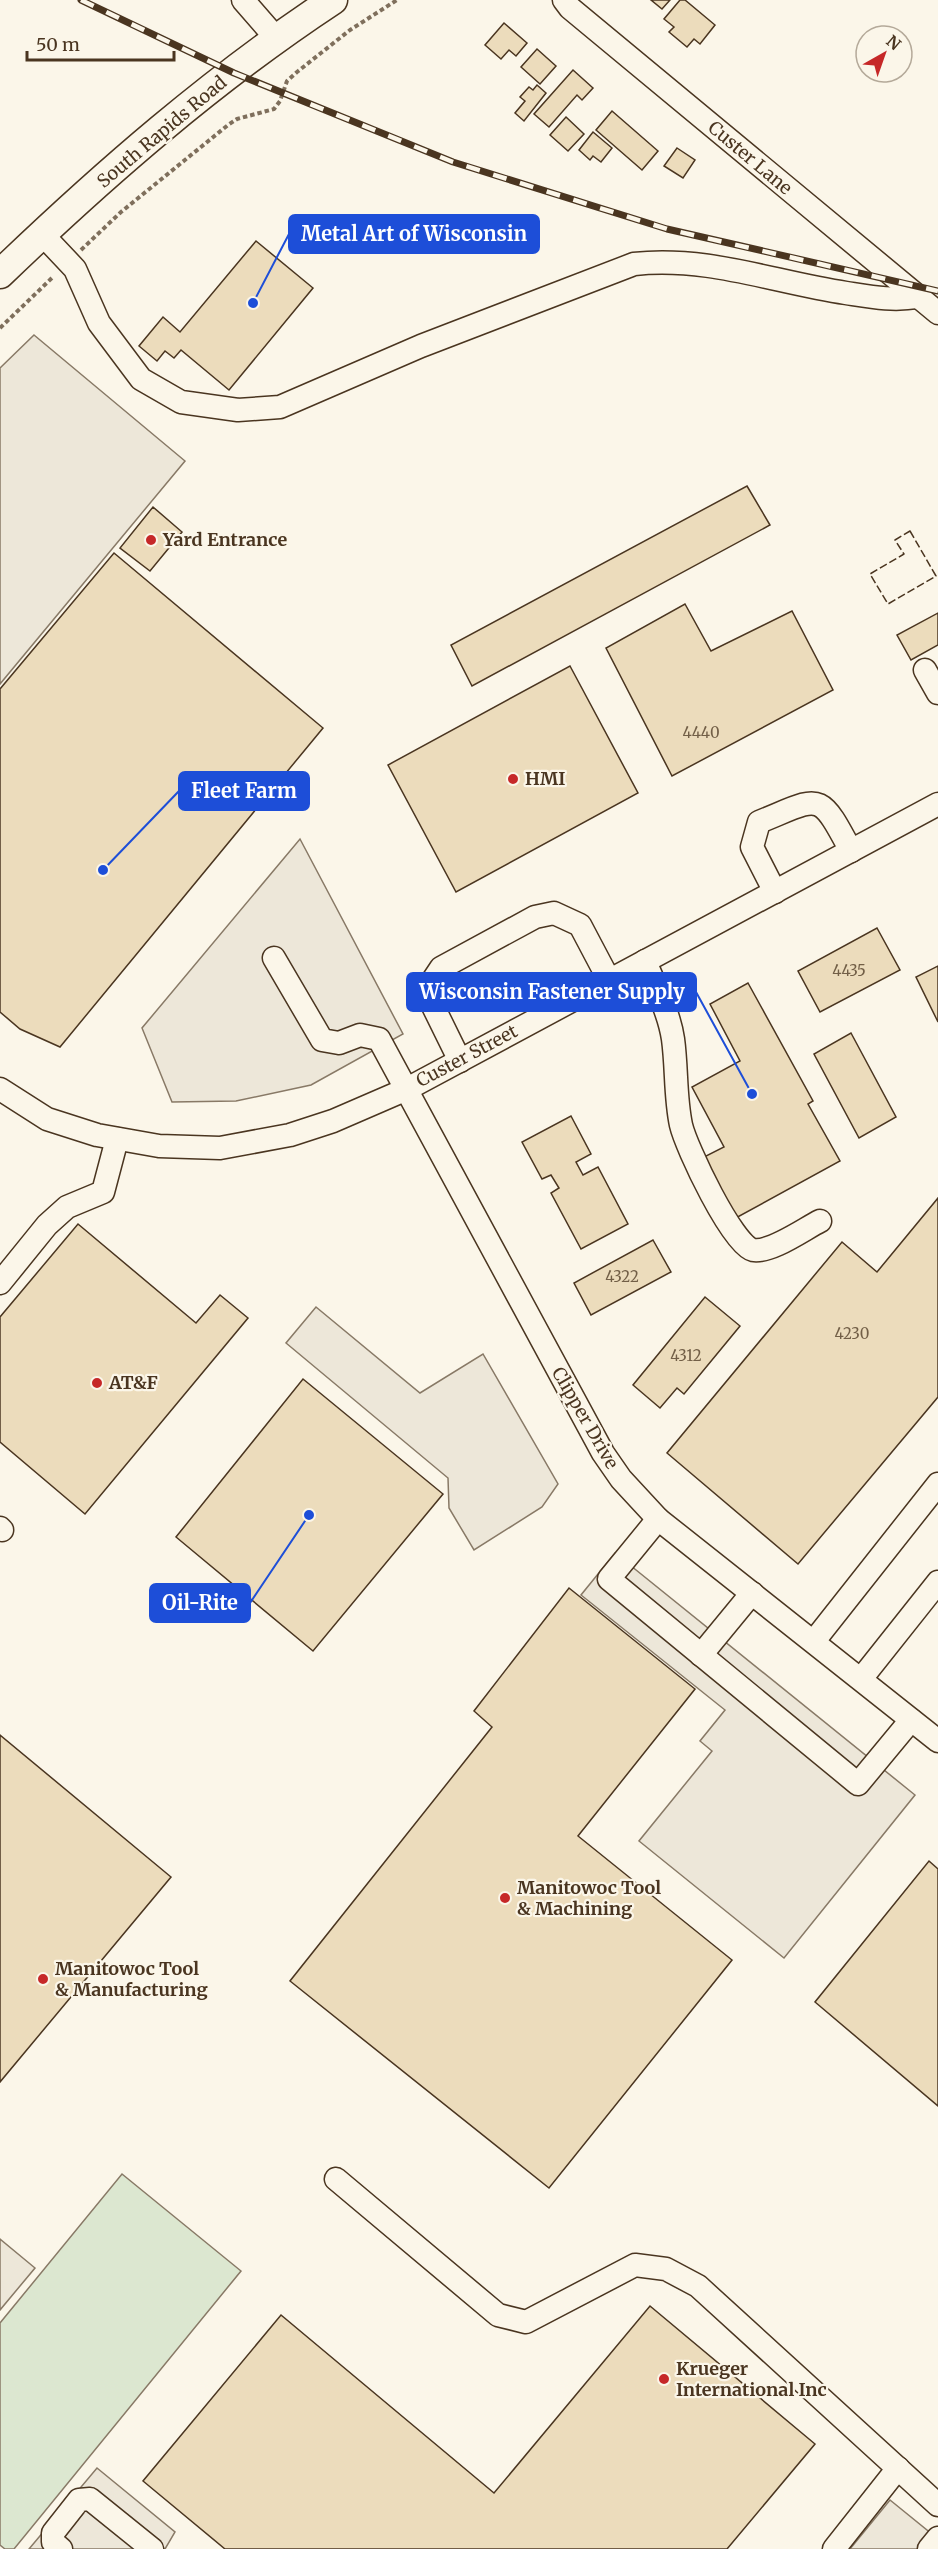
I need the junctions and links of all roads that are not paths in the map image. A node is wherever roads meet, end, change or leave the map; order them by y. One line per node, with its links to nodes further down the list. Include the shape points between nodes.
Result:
1 (243, 0): 4 (street)
2 (333, 0): 4 (main road, South Rapids Road)
3 (564, 0): 7 (street, Custer Lane)
4 (276, 38): 5 (main road, South Rapids Road, via 134,152)
5 (42, 234): 6 (main road, South Rapids Road); 7 (street, via 75,269 99,323 141,379 182,402 238,410 280,407 421,346 633,264 664,260 694,263 843,292 896,300)
6 (0, 274)
7 (918, 297): 8 (street, Custer Lane)
8 (938, 314)
9 (925, 670): 10 (street)
10 (938, 693)
11 (938, 804): 12 (street, Custer Street)
12 (851, 851): 13 (street, Custer Street); 13 (street, via 830,812 810,801 759,822 752,847)
13 (775, 892): 15 (street, Custer Street)
14 (273, 958): 19 (street, Clipper Drive, via 322,1040 339,1043 360,1035 379,1039)
15 (645, 961): 16 (street, Custer Street); 21 (street, via 673,1038 682,1129 700,1175 740,1241 753,1250 762,1250)
16 (609, 980): 17 (street, Custer Street); 17 (street, via 580,925 554,913 535,917 441,968 431,983 430,1000)
17 (460, 1061): 19 (street, Custer Street)
18 (0, 1089): 20 (street, Custer Street, via 47,1119)
19 (407, 1089): 20 (street, Custer Street, via 290,1135 220,1148 159,1146); 24 (street, Clipper Drive, via 603,1453)
20 (117, 1139): 22 (street, via 103,1192 67,1207 47,1225)
21 (820, 1221)
22 (0, 1283)
23 (938, 1484): 27 (street)
24 (658, 1519): 26 (street, Clipper Drive); 28 (street, via 609,1579)
25 (938, 1582): 29 (street)
26 (752, 1593): 27 (street, Clipper Drive); 28 (street)
27 (814, 1641): 29 (street, Clipper Drive)
28 (701, 1655): 30 (street, via 858,1784)
29 (861, 1679): 30 (street, Clipper Drive)
30 (911, 1719): 31 (street, Clipper Drive)
31 (938, 1741)
32 (336, 2179): 33 (street, via 498,2315 526,2322 635,2265 666,2269 698,2286)
33 (898, 2468): 34 (street); 38 (street)
34 (938, 2505)
35 (938, 2538): 39 (street)
36 (61, 2549): 37 (street, via 53,2542 53,2533 80,2500 90,2499)
37 (152, 2549)
38 (834, 2549)
39 (929, 2549)

